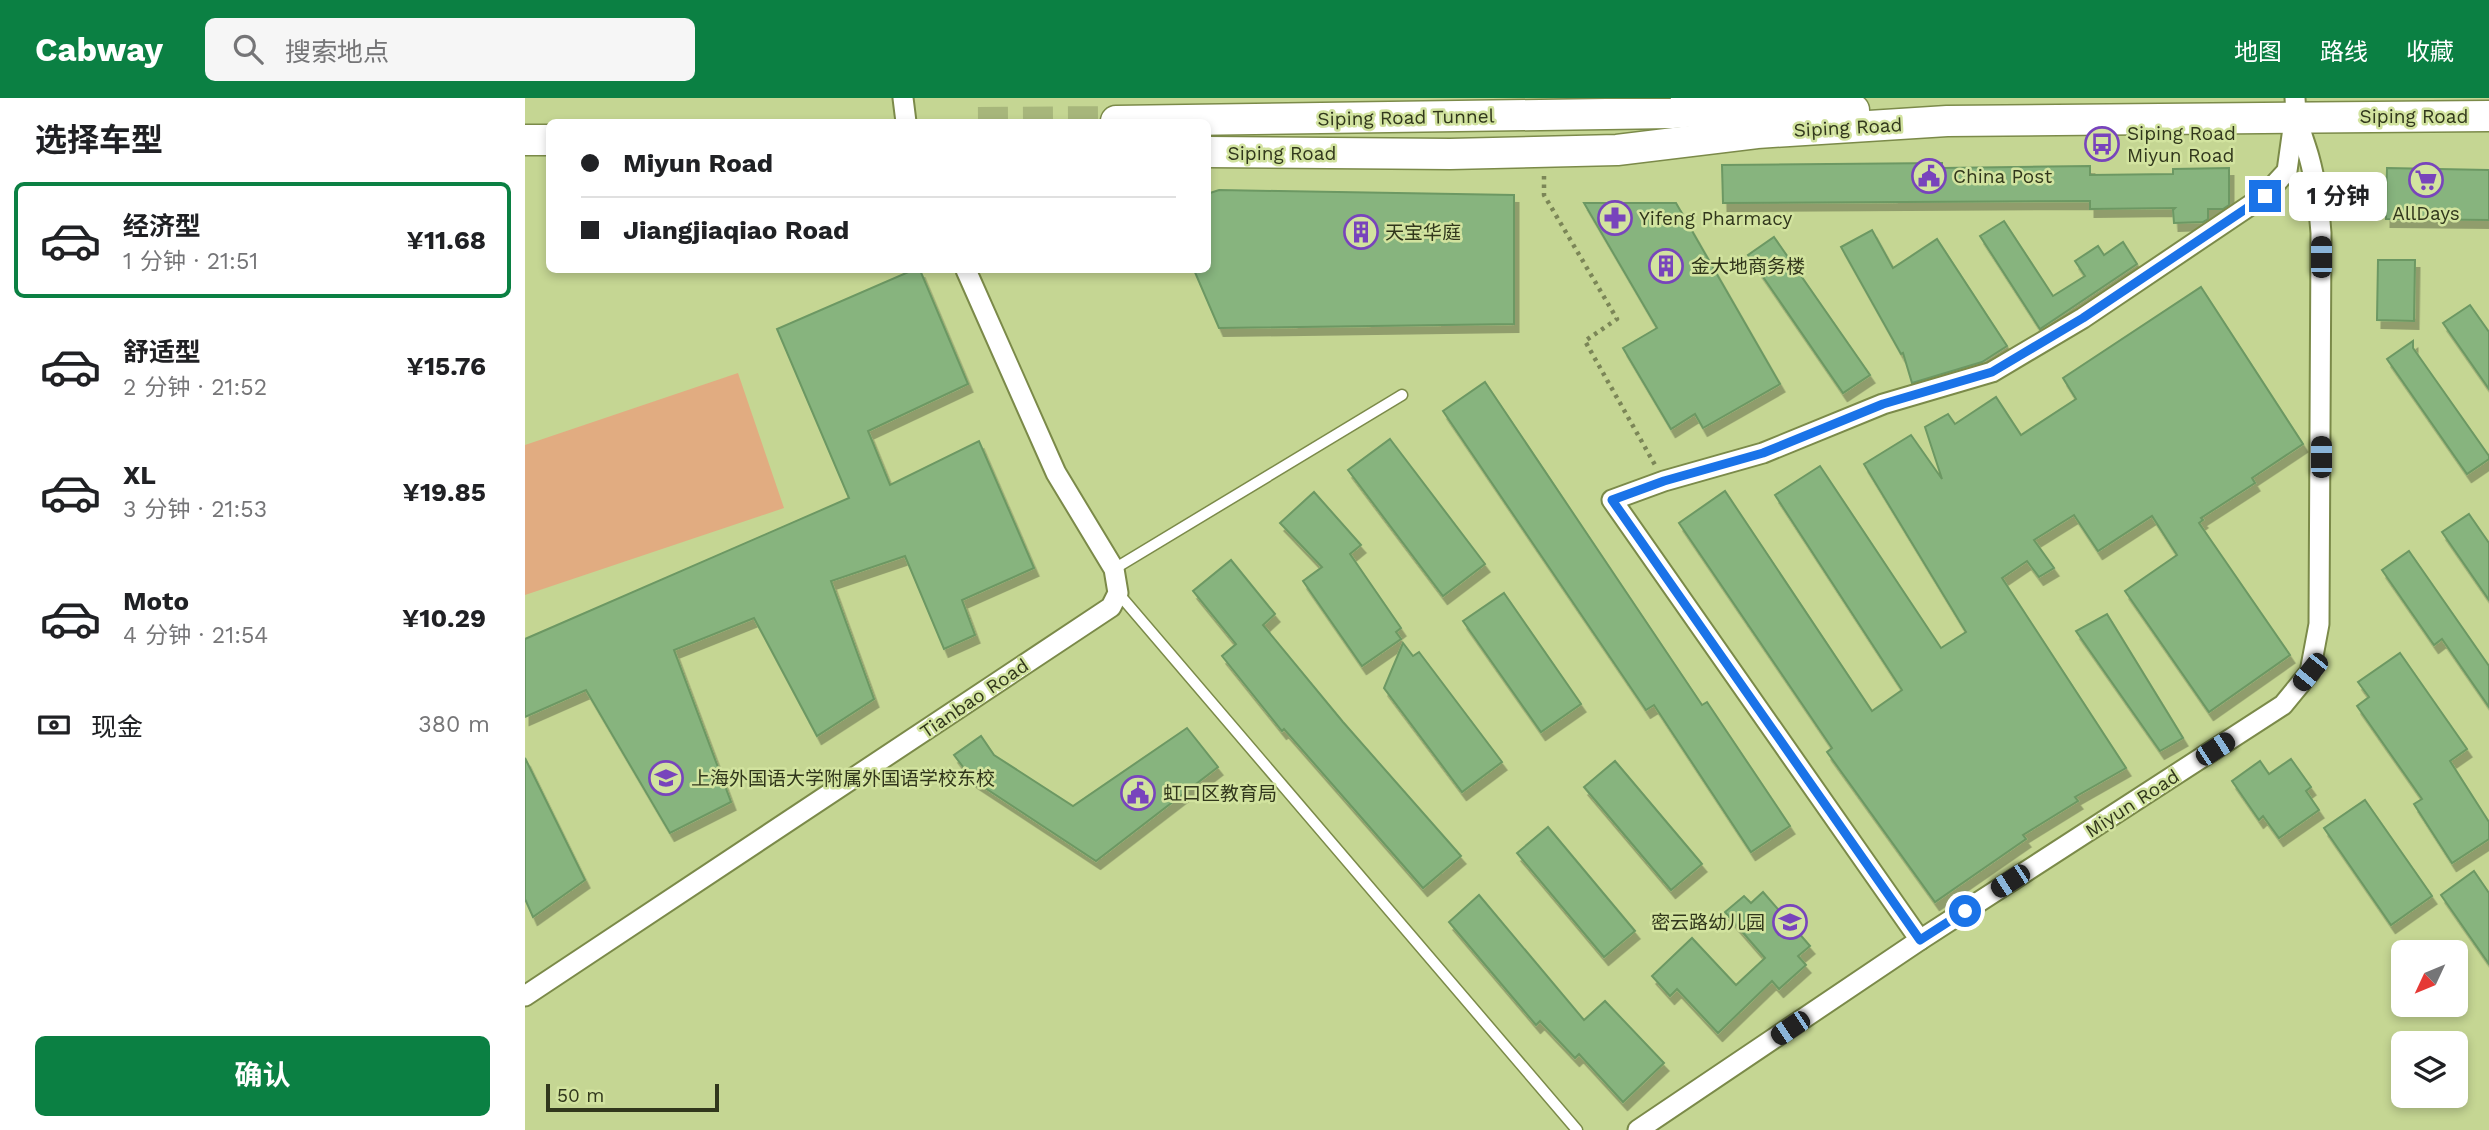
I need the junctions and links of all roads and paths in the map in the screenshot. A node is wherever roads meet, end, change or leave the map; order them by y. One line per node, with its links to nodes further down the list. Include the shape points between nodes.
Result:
1 (903, 98): 4 (street)
2 (2295, 107): 3 (main road, Siping Road); 6 (main road, Siping Road); 13 (street, via 2287,172 2265,196 2083,318 1992,372 1883,404 1763,453); 16 (street, Miyun Road, via 2319,200 2321,233 2319,624 2310,672 2283,705)
3 (2489, 116)
4 (906, 119)
5 (1211, 120): 6 (main road, Siping Road Tunnel, via 1672,113 1761,106)
6 (1947, 121): 10 (main road, Siping Road, via 1756,132 1617,150)
7 (525, 140): 8 (main road)
8 (546, 140)
9 (1211, 152): 10 (main road, Siping Road)
10 (1543, 153): 13 (path, via 1544,195 1616,319 1585,341)
11 (967, 273): 14 (street, via 1056,473)
12 (1402, 395): 14 (lane)
13 (1664, 481): 16 (street, via 1612,500)
14 (1114, 569): 15 (street)
15 (1118, 593): 17 (street, Tianbao Road, via 1111,607); 18 (lane)
16 (1920, 940): 19 (street, Miyun Road)
17 (525, 996)
18 (1577, 1130)
19 (1638, 1130)

